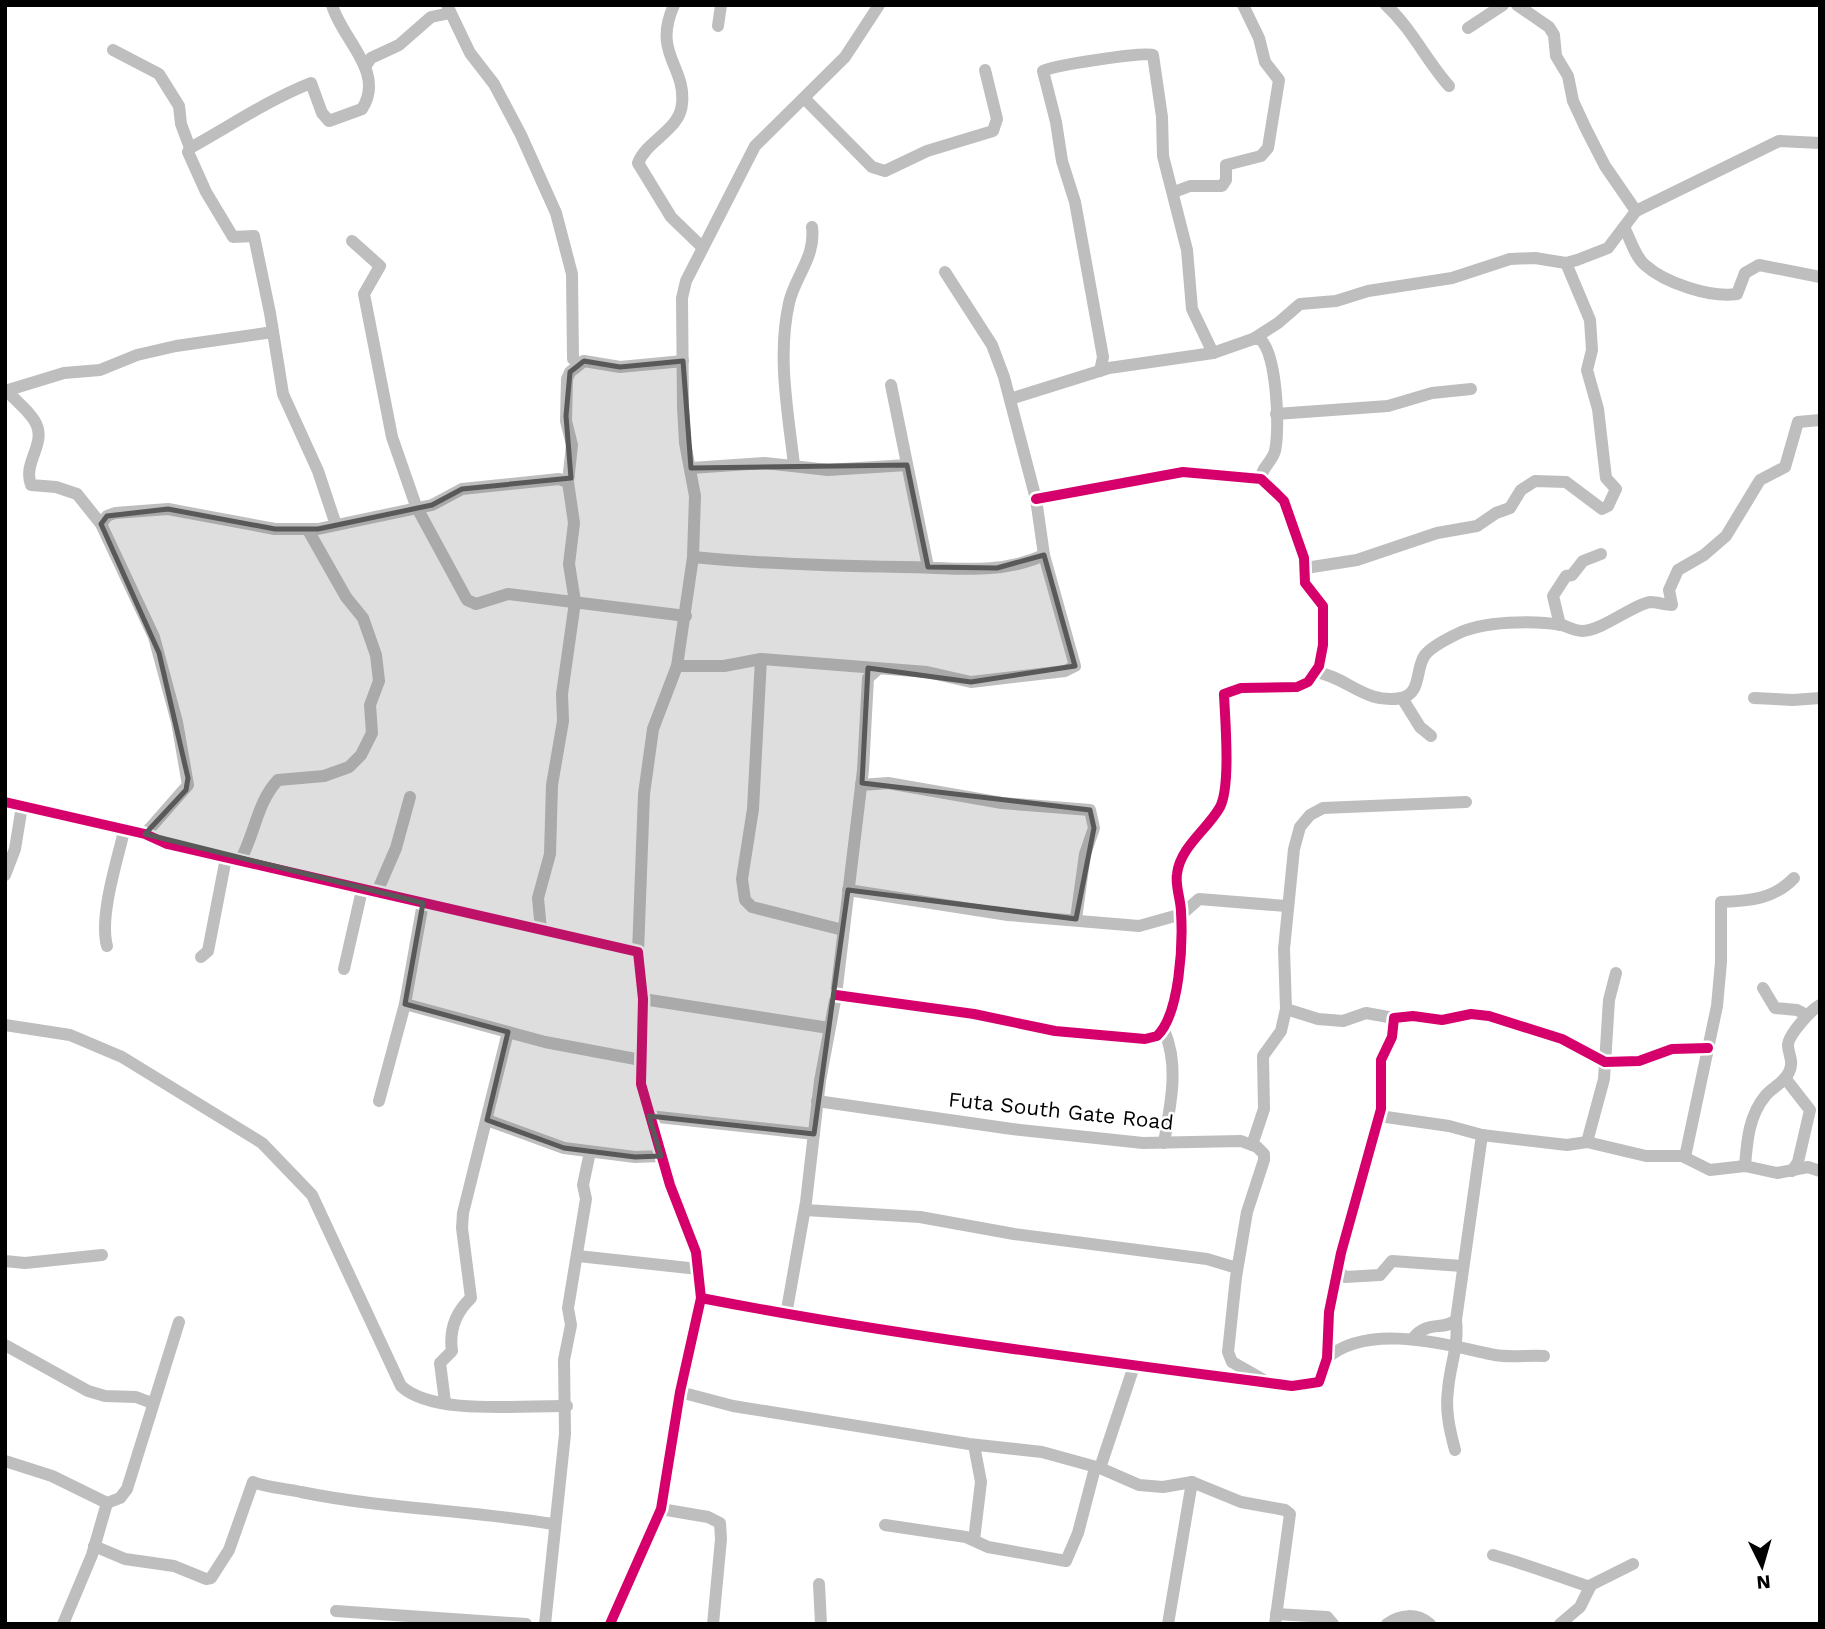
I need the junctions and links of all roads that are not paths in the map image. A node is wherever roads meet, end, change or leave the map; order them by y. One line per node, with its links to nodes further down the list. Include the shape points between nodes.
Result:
1 (332, 5): 13 (street)
2 (674, 5): 26 (street, via 665,30 681,93 680,113 674,124 650,143 638,163 671,217)
3 (720, 5): 10 (street)
4 (879, 5): 18 (street, via 845,57)
5 (1243, 5): 21 (street, via 1265,62 1279,80 1268,148 1261,156 1226,165 1222,186 1190,186)
6 (1386, 5): 17 (street)
7 (1503, 5): 11 (street)
8 (1517, 5): 22 (street, via 1554,35 1556,55 1586,129)
9 (448, 9): 14 (street, via 431,16 399,45); 35 (street, via 470,53 498,91 556,213 572,274 573,356 579,364)
10 (718, 26)
11 (1468, 28)
12 (113, 50): 20 (street, via 159,74 179,106)
13 (358, 52): 14 (street); 15 (street)
14 (380, 53): 15 (street)
15 (365, 67): 20 (street, via 370,96 362,109 352,114 328,121 311,83)
16 (985, 70): 18 (street, via 997,120 993,131 927,151 886,171 872,167)
17 (1449, 86)
18 (805, 99): 26 (street, via 755,146)
19 (1820, 143): 22 (street, via 1779,141)
20 (190, 148): 31 (street, via 206,192 233,237 254,236)
21 (1174, 192): 34 (street, via 1192,309); 37 (street, via 1163,156 1152,53 1043,71 1075,202 1103,357)
22 (1636, 211): 24 (street)
23 (812, 227): 44 (street, via 814,245 789,301 783,338)
24 (1624, 227): 27 (street, via 1608,248); 29 (street, via 1642,263 1682,284 1715,294 1737,295 1745,273 1759,265)
25 (352, 241): 50 (street, via 380,266 364,294 369,329 392,437)
26 (702, 247): 36 (street, via 682,298)
27 (1566, 263): 30 (street, via 1510,259 1452,278 1300,304); 58 (street, via 1590,320 1592,350 1587,370 1598,409 1606,478 1616,489 1608,506 1602,509 1566,482 1535,481 1521,490 1510,508 1477,526)
28 (945, 272): 41 (street, via 992,345)
29 (1820, 277)
30 (1278, 324): 32 (street); 33 (street)
31 (273, 332): 40 (street, via 176,346 100,370 64,373); 52 (street, via 283,394 318,471)
32 (1253, 339): 33 (street, via 1260,339); 34 (street)
33 (1269, 351): 42 (street)
34 (1213, 353): 37 (street)
35 (584, 361): 36 (street, via 620,367); 48 (street, via 568,375 566,416 572,445)
36 (683, 361): 46 (street, via 685,443)
37 (1100, 371): 41 (street)
38 (891, 385): 45 (street)
39 (1471, 389): 42 (street, via 1432,393 1388,406)
40 (6, 391): 51 (street, via 34,418 39,432 29,471 31,485 56,486 77,494)
41 (1010, 399): 49 (street)
42 (1276, 414): 47 (street, via 1274,454)
43 (1820, 420): 61 (street, via 1798,422 1784,467 1760,480 1726,536 1678,570 1669,590 1672,605 1651,602 1583,631)
44 (794, 465): 45 (street, via 828,470); 46 (street)
45 (907, 465): 57 (street)
46 (691, 468): 56 (street)
47 (1261, 479): 49 (street, via 1183,472); 58 (street, via 1284,501 1304,558)
48 (568, 482): 50 (street, via 559,479 470,488 432,505); 59 (street, via 574,523 569,564)
49 (1036, 499): 55 (street)
50 (416, 506): 52 (street); 59 (street, via 471,603 508,594)
51 (101, 524): 53 (street, via 116,513 168,509 275,529); 78 (street, via 154,637 188,778 186,790)
52 (336, 525): 53 (street)
53 (308, 530): 80 (street, via 363,618 376,655 379,681 370,705 372,733 361,755 337,774 278,780 260,809)
54 (1601, 554): 61 (street, via 1583,561 1558,585 1553,596)
55 (1044, 555): 57 (street, via 997,568); 65 (street, via 1074,657 1072,669 971,682 927,672)
56 (693, 557): 57 (street, via 769,565); 60 (street)
57 (928, 567)
58 (1304, 571): 66 (street, via 1305,583 1324,612)
59 (575, 602): 60 (street); 90 (street, via 552,785 550,854 538,898)
60 (686, 616): 63 (street)
61 (1560, 625): 68 (street, via 1495,622 1462,631 1425,655 1414,690)
62 (761, 659): 63 (street, via 724,666); 64 (street); 91 (street, via 745,900 752,907)
63 (677, 666): 93 (street, via 652,739 644,794)
64 (857, 667): 65 (street); 67 (street)
65 (878, 669): 67 (street)
66 (1316, 673): 68 (street, via 1330,674 1377,699); 88 (street, via 1297,687 1241,688 1224,694 1223,798 1179,867)
67 (868, 678): 72 (street)
68 (1402, 698): 71 (street)
69 (1754, 698): 70 (street)
70 (1820, 698)
71 (1431, 736)
72 (861, 786): 84 (street); 89 (street, via 888,783 1002,803 1090,810 1094,828 1085,854)
73 (410, 797): 85 (street, via 396,848)
74 (5, 802): 76 (street)
75 (1466, 802): 87 (street, via 1316,811 1297,835)
76 (22, 806): 77 (street); 81 (street)
77 (124, 831): 78 (street); 92 (street, via 110,894)
78 (145, 834): 79 (street)
79 (226, 858): 80 (street); 94 (street, via 208,951)
80 (240, 861): 83 (street)
81 (5, 875)
82 (1794, 878): 109 (street, via 1766,898 1721,902 1720,977)
83 (362, 890): 85 (street); 95 (street)
84 (848, 890): 89 (street, via 1009,915); 91 (street)
85 (377, 892): 86 (street)
86 (423, 903): 90 (street); 100 (street)
87 (1286, 906): 88 (street, via 1199,899); 102 (street)
88 (1182, 914): 89 (street, via 1149,925); 107 (street, via 1175,997)
89 (1076, 919)
90 (541, 930): 93 (street)
91 (843, 930): 98 (street)
92 (107, 946)
93 (638, 952): 99 (street)
94 (201, 957)
95 (344, 969)
96 (1616, 973): 111 (street, via 1609,1000)
97 (1763, 988): 103 (street, via 1775,1008)
98 (835, 995): 106 (street); 107 (street, via 974,1014 1055,1031 1145,1039)
99 (643, 999): 106 (street); 110 (street)
100 (405, 1004): 108 (street); 113 (street)
101 (1820, 1005): 103 (street)
102 (1286, 1009): 104 (street, via 1318,1019 1343,1021 1366,1013); 122 (street, via 1282,1031 1263,1056 1264,1108)
103 (1807, 1015): 112 (street, via 1788,1042 1792,1061)
104 (1394, 1018): 111 (street, via 1489,1016 1562,1039); 116 (street, via 1392,1037 1381,1060)
105 (5, 1025): 149 (street, via 70,1035 122,1057 262,1143 312,1195 401,1386 411,1396)
106 (829, 1028): 114 (street)
107 (1164, 1030): 121 (street, via 1171,1048 1173,1079)
108 (508, 1032): 110 (street); 117 (street)
109 (1708, 1048): 111 (street, via 1672,1049 1639,1060); 125 (street)
110 (641, 1060): 115 (street)
111 (1605, 1062): 120 (street)
112 (1786, 1078): 126 (street, via 1767,1094 1754,1115); 127 (street, via 1810,1110)
113 (379, 1101)
114 (817, 1101): 118 (street); 121 (street, Futa South Gate Road, via 1012,1129)
115 (649, 1116): 118 (street); 124 (street)
116 (1379, 1116): 119 (street); 136 (street)
117 (487, 1120): 123 (street, via 550,1144); 149 (street, via 461,1228 471,1298 451,1329 452,1350 440,1363)
118 (814, 1134): 129 (street)
119 (1482, 1135): 120 (street); 133 (street)
120 (1587, 1142): 125 (street, via 1646,1156)
121 (1164, 1143): 122 (street, Futa South Gate Road, via 1241,1141)
122 (1252, 1145): 134 (street, via 1264,1154 1264,1160 1247,1212)
123 (590, 1152): 124 (street); 131 (street)
124 (662, 1156): 135 (street)
125 (1685, 1157): 126 (street, via 1710,1170)
126 (1745, 1166): 127 (street, via 1777,1173)
127 (1792, 1171): 128 (street, via 1808,1167)
128 (1820, 1171)
129 (805, 1210): 134 (street, via 920,1217 1014,1234 1194,1256); 138 (street)
130 (102, 1255): 132 (street)
131 (578, 1256): 135 (street); 151 (street, via 568,1312)
132 (5, 1261)
133 (1462, 1266): 136 (street, via 1392,1261 1385,1273 1368,1278 1345,1277); 139 (street)
134 (1237, 1268): 147 (street, via 1228,1352 1232,1362)
135 (698, 1269): 137 (street)
136 (1338, 1271): 145 (street, via 1329,1312)
137 (701, 1298): 138 (street); 148 (street)
138 (786, 1315): 146 (street)
139 (1456, 1320): 141 (street, via 1426,1327); 143 (street)
140 (179, 1322): 150 (street)
141 (1414, 1338): 143 (street); 145 (street, via 1371,1340 1346,1346)
142 (5, 1345): 150 (street, via 88,1391)
143 (1458, 1346): 144 (street, via 1498,1355); 153 (street, via 1447,1399)
144 (1544, 1356)
145 (1327, 1358): 147 (street, via 1319,1382)
146 (1134, 1366): 147 (street); 155 (street)
147 (1271, 1383)
148 (680, 1392): 152 (street, via 733,1406); 158 (street)
149 (445, 1402): 151 (street)
150 (152, 1403): 157 (street, via 127,1489)
151 (567, 1406): 159 (street)
152 (974, 1445): 155 (street, via 1042,1452); 161 (street, via 981,1482)
153 (1455, 1450)
154 (5, 1461): 157 (street, via 52,1476)
155 (1098, 1468): 156 (street, via 1148,1487); 161 (street, via 1066,1560 988,1547)
156 (1192, 1482): 169 (street, via 1248,1504 1289,1512); 176 (street)
157 (107, 1503): 162 (street)
158 (660, 1508): 173 (street); 174 (street, via 720,1523)
159 (554, 1524): 162 (street, via 344,1501 253,1482 229,1550 211,1578 174,1566 134,1562); 172 (street)
160 (885, 1525): 161 (street)
161 (974, 1540)
162 (94, 1546): 170 (street)
163 (1493, 1556): 166 (street)
164 (1633, 1564): 166 (street)
165 (819, 1584): 175 (street)
166 (1590, 1587): 180 (street, via 1580,1607)
167 (336, 1611): 168 (street)
168 (405, 1619): 171 (street)
169 (1276, 1619): 177 (street, via 1327,1618)
170 (63, 1624)
171 (526, 1624)
172 (545, 1624)
173 (610, 1624)
174 (713, 1624)
175 (821, 1624)
176 (1168, 1624)
177 (1334, 1624)
178 (1387, 1624): 179 (street, via 1405,1616)
179 (1430, 1624)
180 (1560, 1624)

